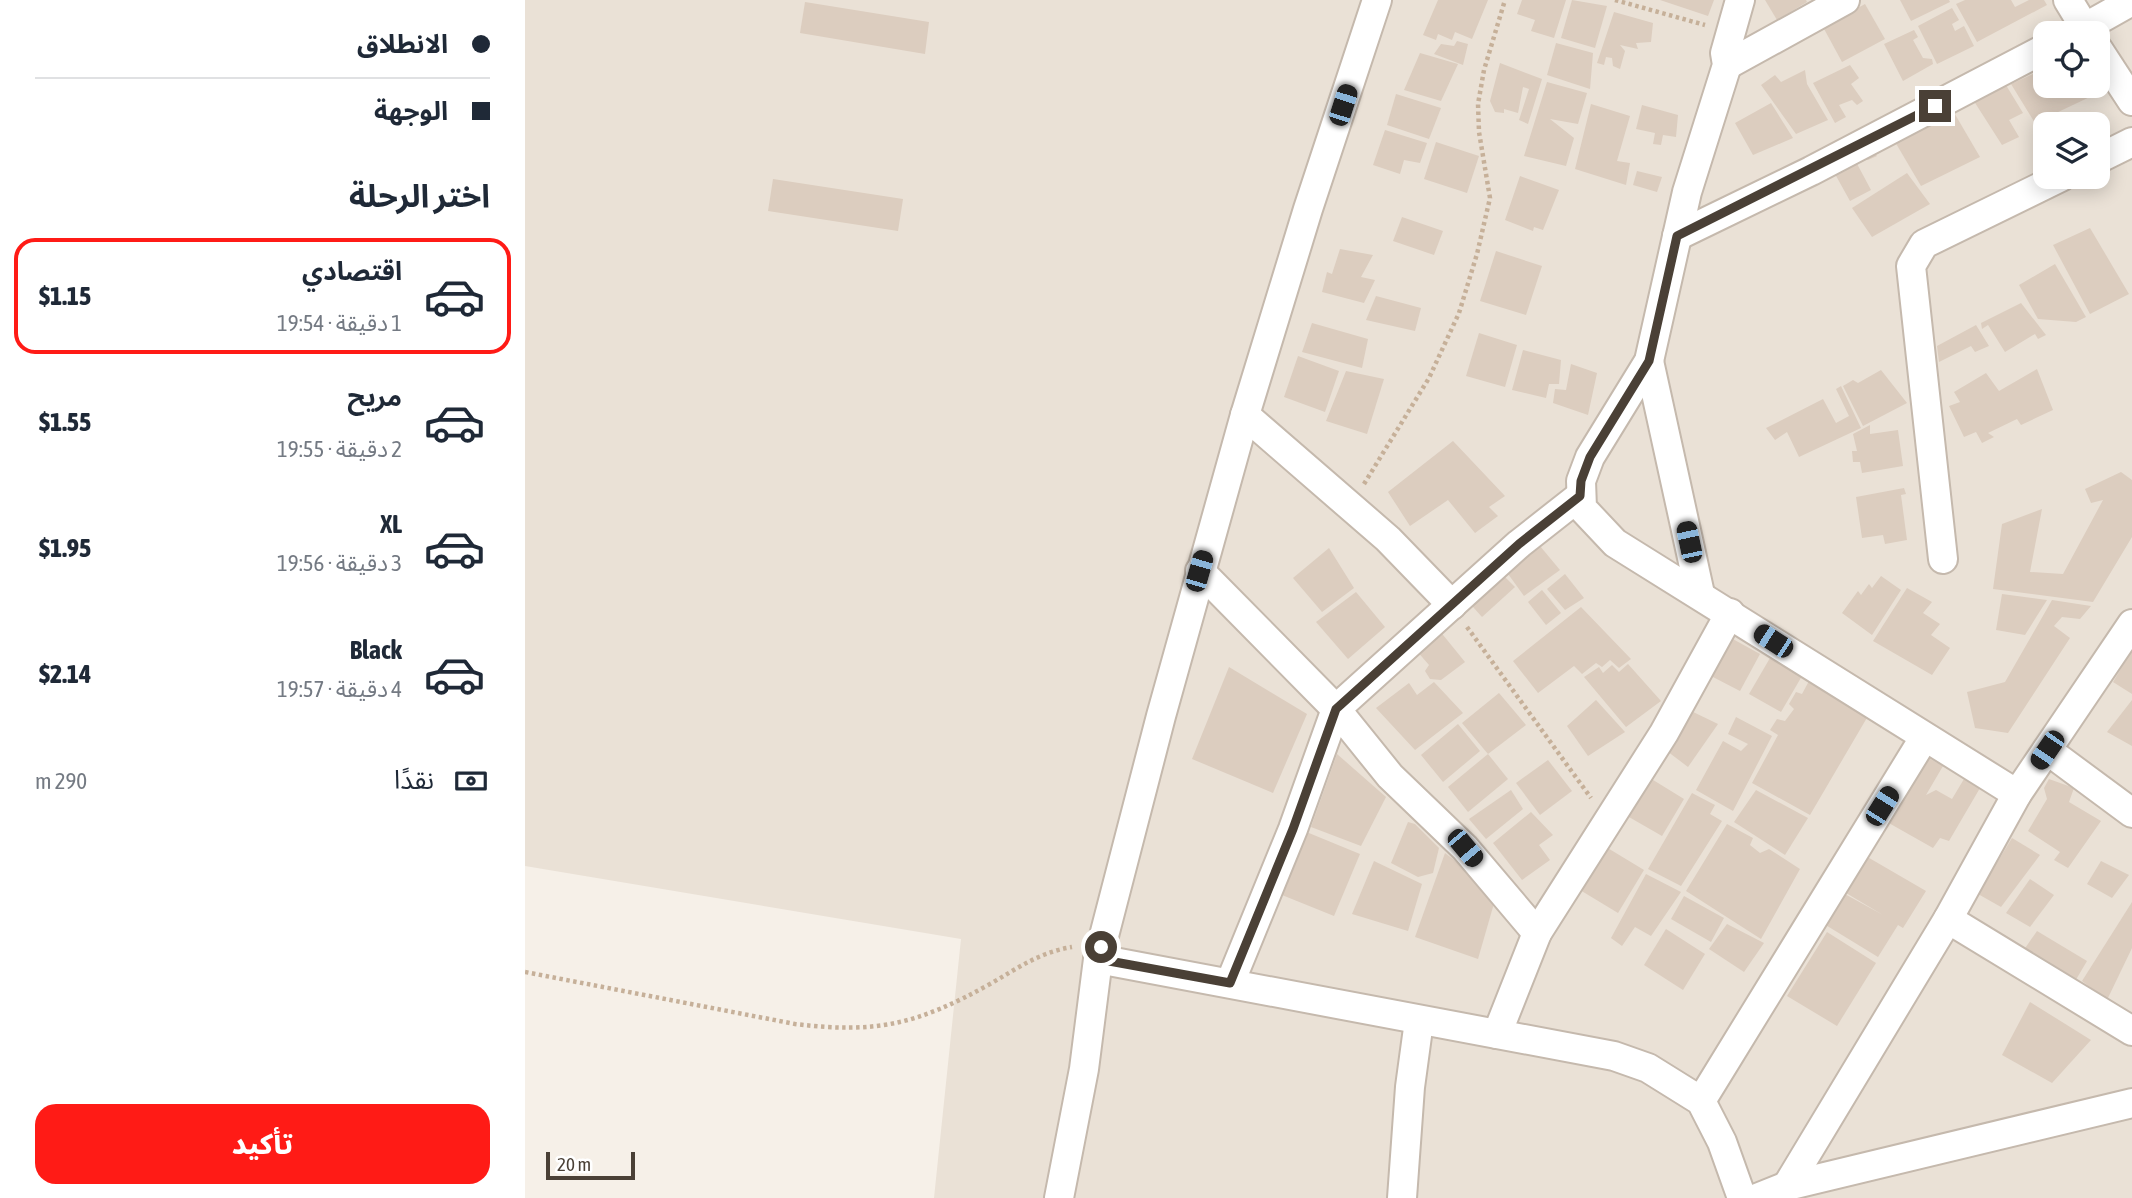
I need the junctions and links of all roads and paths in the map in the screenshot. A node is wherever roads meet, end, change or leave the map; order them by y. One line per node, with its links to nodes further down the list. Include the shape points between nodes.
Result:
1 (1377, 0): 19 (street)
2 (1505, 0): 21 (path, via 1478,104 1490,198 1477,254 1459,313 1429,378)
3 (1615, 0): 11 (path, via 1710,27)
4 (1741, 0): 11 (street)
5 (1846, 0): 11 (street)
6 (2068, 0): 8 (street)
7 (2132, 1): 9 (street)
8 (2079, 21)
9 (2106, 21)
10 (2033, 55): 17 (street)
11 (1726, 59): 17 (street)
12 (2110, 69): 13 (street)
13 (2132, 101)
14 (2132, 142): 15 (street)
15 (2110, 153)
16 (2036, 189): 22 (street, via 1924,244 1911,266)
17 (1677, 236): 18 (street)
18 (1649, 361): 20 (street, via 1590,457); 24 (street)
19 (1245, 415): 21 (street); 23 (street)
20 (1580, 496): 24 (street, via 1593,523 1615,543); 25 (street)
21 (1351, 506): 25 (street)
22 (1943, 559)
23 (1199, 571): 28 (street); 36 (street)
24 (1700, 594): 26 (street)
25 (1452, 605): 28 (street); 33 (path)
26 (1730, 613): 29 (street); 33 (street)
27 (2132, 624): 30 (street)
28 (1336, 709): 35 (street, via 1390,776 1465,848); 38 (street)
29 (1924, 738): 31 (street); 42 (street)
30 (2047, 750): 31 (street); 32 (street)
31 (2017, 794): 34 (street)
32 (2132, 813)
33 (1609, 821): 35 (street)
34 (1948, 919): 40 (street); 44 (street)
35 (1537, 933): 41 (street)
36 (1100, 953): 37 (path, via 1075,946 1041,954 952,1004 913,1021 872,1028 795,1024); 38 (street); 45 (street)
37 (525, 972)
38 (1230, 983): 39 (street)
39 (1419, 1021): 41 (street); 46 (street)
40 (2132, 1031)
41 (1497, 1034): 42 (street, via 1614,1056 1648,1068)
42 (1701, 1101): 47 (street)
43 (2132, 1103): 44 (street)
44 (1787, 1186): 48 (street)
45 (1059, 1198)
46 (1402, 1198)
47 (1742, 1198)
48 (1757, 1198)

